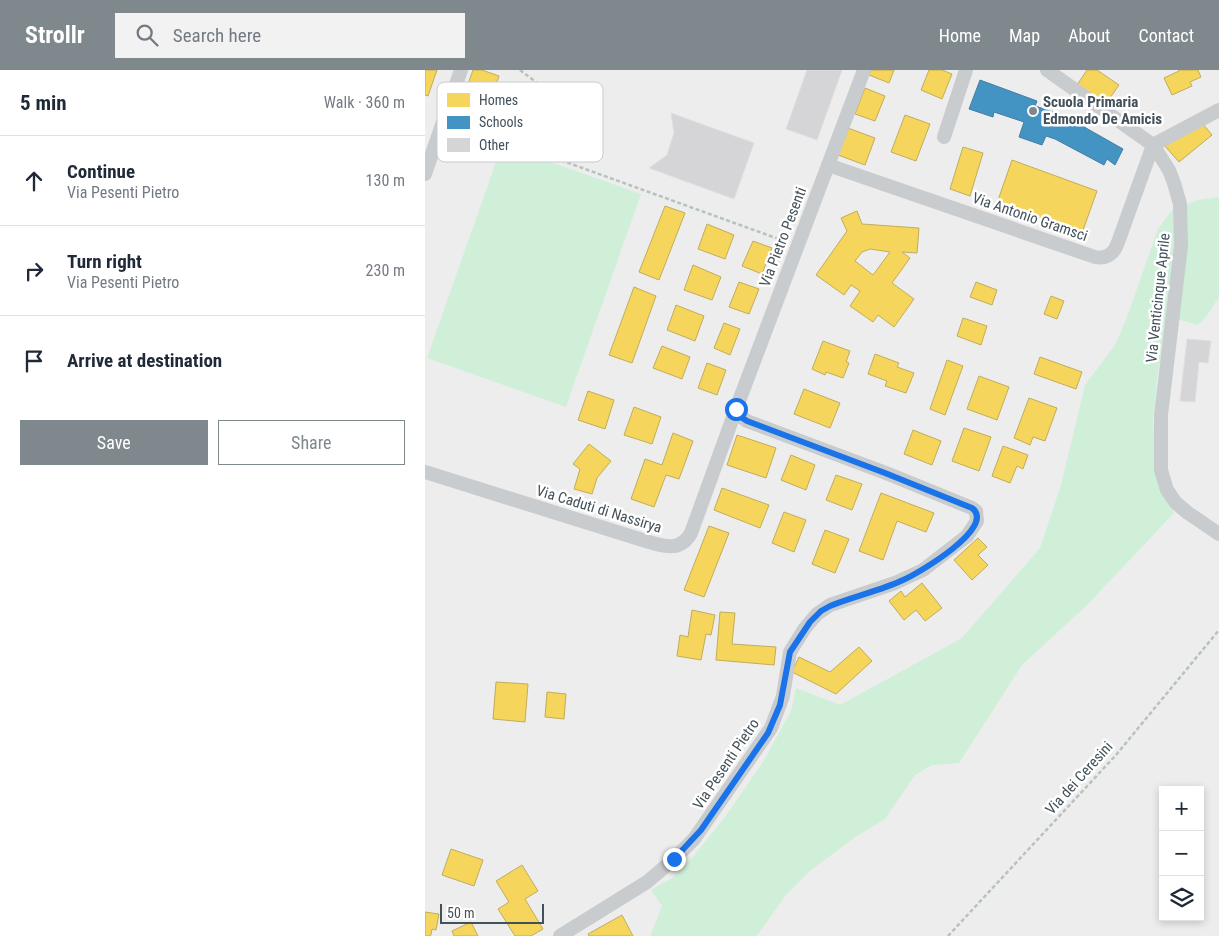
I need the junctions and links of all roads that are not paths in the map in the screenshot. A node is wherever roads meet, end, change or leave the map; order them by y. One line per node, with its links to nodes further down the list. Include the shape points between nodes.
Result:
1 (461, 70): 5 (street)
2 (864, 70): 10 (street, Via Pietro Pesenti)
3 (966, 70): 7 (street)
4 (1047, 70): 9 (street, Via Venticinque Aprile)
5 (457, 82)
6 (1219, 110): 9 (street)
7 (944, 137)
8 (437, 139): 11 (street)
9 (1153, 145): 10 (street, Via Antonio Gramsci, via 1117,245 1104,257 1095,257); 14 (street, Via Venticinque Aprile, via 1174,183 1180,204 1181,229 1180,266 1161,421 1161,474 1176,503)
10 (828, 165): 12 (street, Via Pietro Pesenti)
11 (425, 174)
12 (737, 412): 13 (street, Via Caduti di Nassirya, via 691,533 686,541 675,547 649,542); 15 (street, Via Pesenti Pietro, via 747,421 972,508 976,511 977,521 967,536 923,570 817,614 790,652 783,696 771,728 694,839 647,882)
13 (425, 472)
14 (1219, 534)
15 (560, 936)

